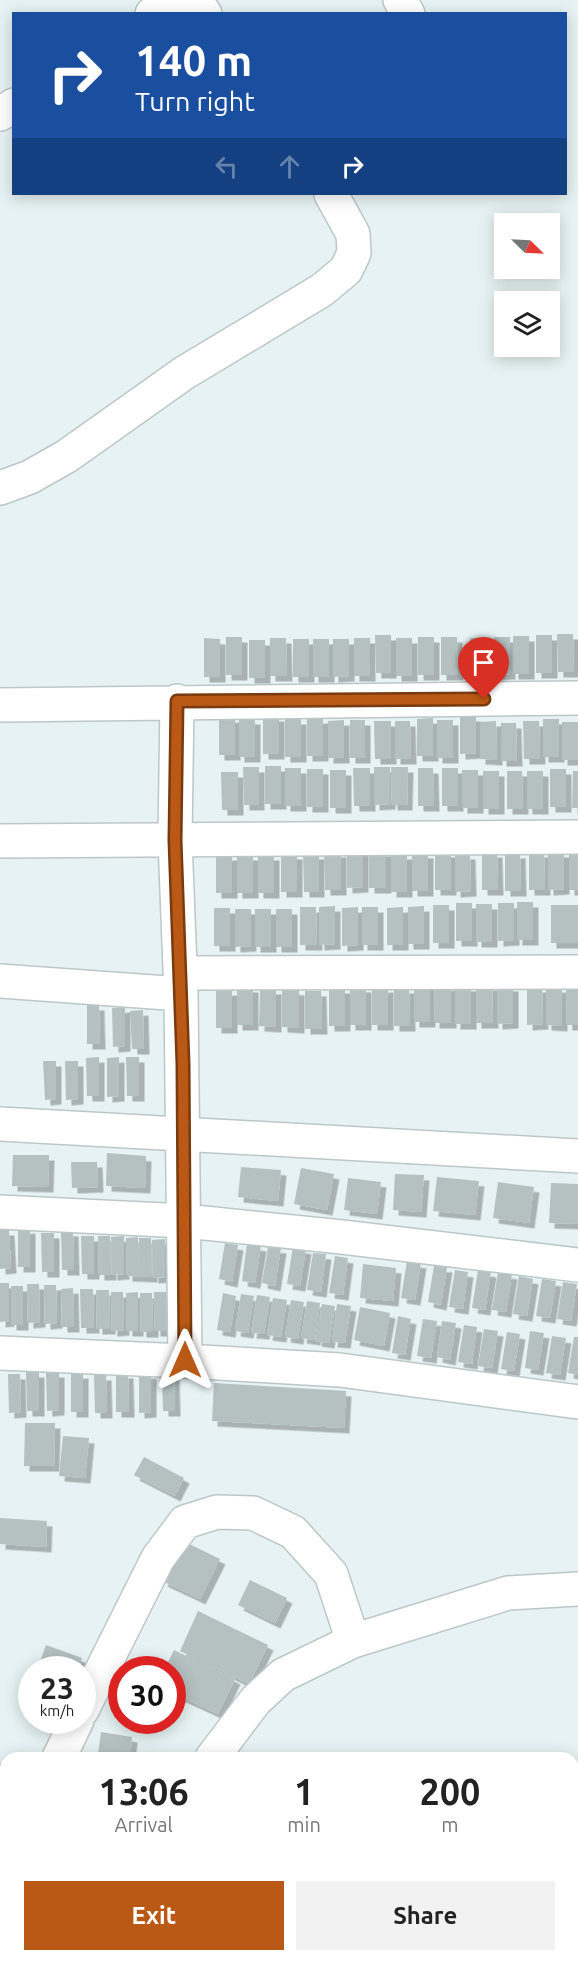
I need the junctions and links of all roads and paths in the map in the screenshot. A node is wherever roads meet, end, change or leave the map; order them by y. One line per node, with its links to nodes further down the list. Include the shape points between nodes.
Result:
1 (172, 0): 2 (street)
2 (155, 12)
3 (332, 195): 4 (street, via 353,234 354,253 346,270 322,290 184,373 67,456 30,477)
4 (0, 488)
5 (578, 698): 6 (street)
6 (177, 701): 7 (street); 9 (street)
7 (0, 705)
8 (578, 837): 9 (street)
9 (175, 840): 10 (street); 13 (street)
10 (0, 841)
11 (578, 972): 13 (street)
12 (0, 981): 13 (street)
13 (180, 983): 15 (street)
14 (0, 1124): 15 (street)
15 (184, 1133): 16 (street); 18 (street)
16 (578, 1156)
17 (0, 1212): 18 (street)
18 (185, 1221): 19 (street); 21 (street)
19 (578, 1265)
20 (0, 1353): 21 (street)
21 (185, 1360): 22 (street, via 340,1370)
22 (578, 1402)
23 (578, 1589): 24 (street, via 508,1593)
24 (353, 1641): 25 (street, via 331,1574 293,1532 253,1513 217,1512 185,1522 158,1558); 28 (street, via 283,1675 255,1701)
25 (96, 1682)
26 (70, 1734): 27 (street)
27 (62, 1752)
28 (217, 1752)

